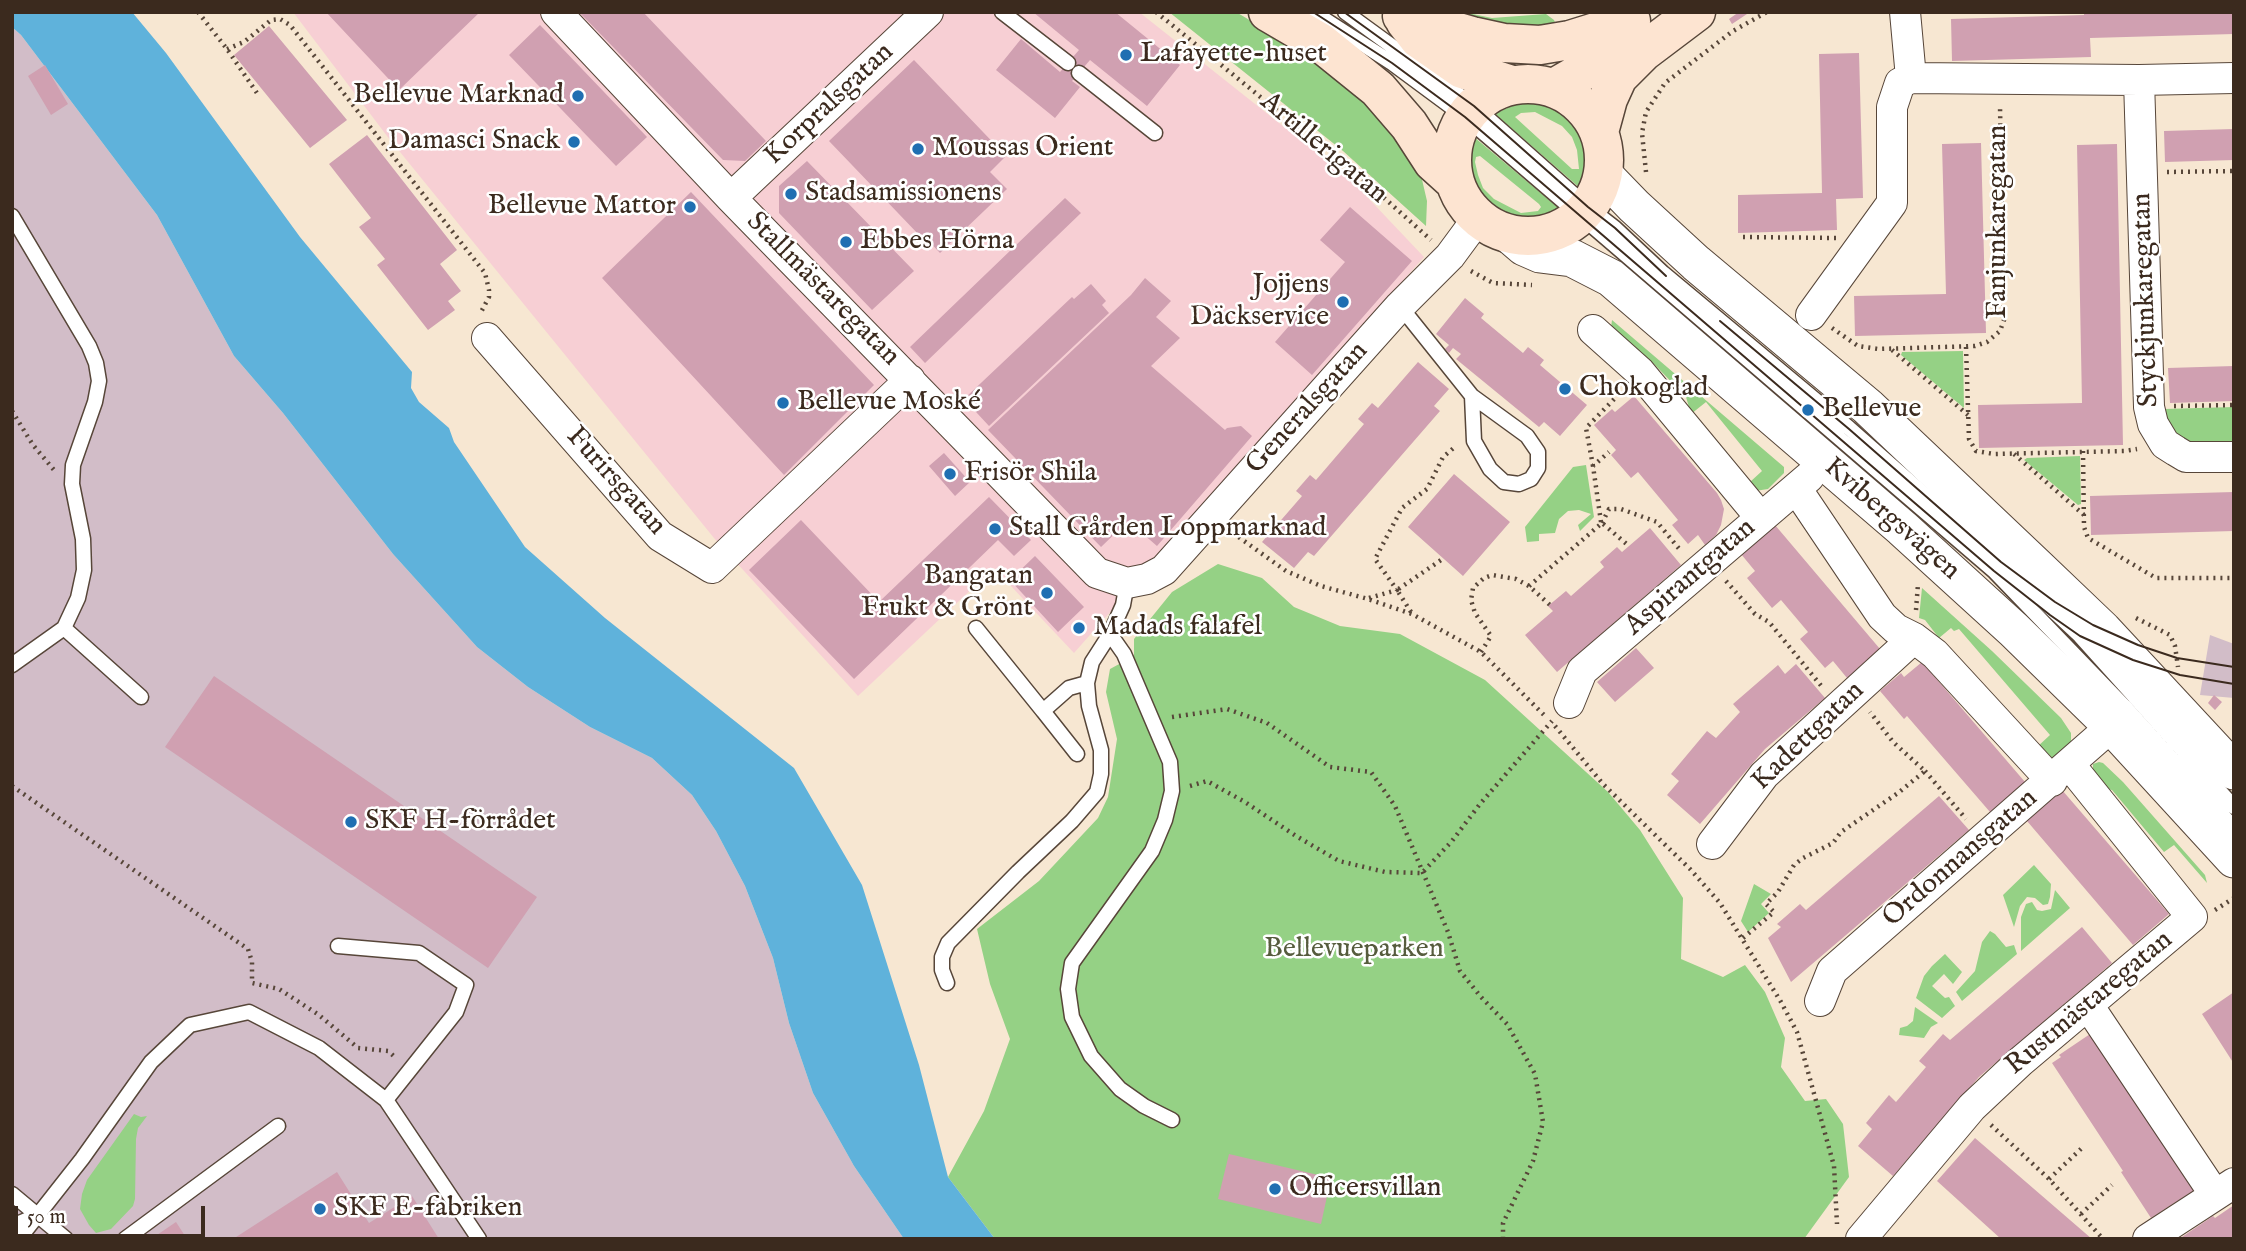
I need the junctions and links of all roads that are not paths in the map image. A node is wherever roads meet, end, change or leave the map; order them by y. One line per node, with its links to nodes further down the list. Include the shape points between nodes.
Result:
1 (556, 12): 20 (street, Stallmästaregatan)
2 (928, 12): 20 (street, Korpralsgatan)
3 (1002, 12): 18 (lane)
4 (1268, 12): 19 (main road, via 1321,43 1378,89 1433,162)
5 (1313, 12): 16 (lane)
6 (1345, 12): 16 (lane)
7 (1696, 12): 17 (main road, via 1618,77)
8 (1905, 12): 11 (street)
9 (1399, 14): 10 (main road, via 1493,41 1540,45 1570,40); 14 (main road, via 1419,38 1462,69)
10 (1637, 16): 15 (main road, via 1582,72)
11 (1911, 78): 13 (street); 25 (street, via 1900,83 1892,107 1892,203)
12 (2234, 78): 13 (street)
13 (2140, 80): 30 (street, Styckjunkaregatan, via 2148,407 2165,444 2186,457)
14 (1511, 85): 15 (main road, via 1533,83); 16 (main road)
15 (1554, 88): 17 (main road, via 1581,105)
16 (1469, 111): 19 (main road, via 1452,148); 21 (lane)
17 (1599, 132): 21 (main road, via 1604,157)
18 (1155, 133)
19 (1454, 181): 23 (main road, via 1463,202)
20 (731, 198): 28 (street, Stallmästaregatan)
21 (1590, 199): 23 (main road, via 1562,228 1542,235); 46 (street, via 1634,206 1878,417 2103,630); 48 (lane, via 1673,282 1849,428 2080,636); 49 (lane, via 1841,438 1994,571)
22 (12, 216): 35 (lane, via 89,346 99,381 73,465 84,570 79,598)
23 (1494, 227): 24 (street, Generalsgatan, via 1450,256); 31 (street, Kvibergsvägen, via 1540,254 1572,258 1611,278)
24 (1400, 306): 29 (lane); 34 (street, Generalsgatan, via 1164,570)
25 (1811, 315)
26 (1592, 330): 33 (street, via 1640,372)
27 (487, 338): 28 (street, Furirsgatan, via 660,536 712,568)
28 (910, 380): 34 (street, Stallmästaregatan, via 1097,573)
29 (1472, 396): 29 (lane, via 1527,436 1538,452 1538,468 1531,480 1504,482 1490,469 1474,441)
30 (2234, 457)
31 (1823, 461): 32 (street, Aspirantgatan); 44 (street, Kvibergsvägen, via 1964,584)
32 (1796, 488): 33 (street, Aspirantgatan); 38 (street, Rustmästaregatan, via 1882,616)
33 (1761, 518): 43 (street, Aspirantgatan, via 1582,671)
34 (1127, 583): 37 (lane)
35 (64, 628): 39 (lane); 41 (lane)
36 (976, 628): 42 (lane)
37 (1110, 634): 40 (lane, via 1092,662); 57 (lane, via 1124,654 1170,761 1172,791 1152,851 1072,963 1068,989 1072,1017 1091,1056 1121,1088)
38 (1914, 638): 47 (street, Rustmästaregatan); 50 (street, Kadettgatan, via 1764,775)
39 (12, 665)
40 (1087, 683): 42 (lane, via 1069,688); 53 (lane, via 1101,750 1097,792 948,943 942,957)
41 (141, 697)
42 (1043, 711): 45 (lane)
43 (1560, 712)
44 (2112, 726): 47 (street, Ordonnansgatan); 51 (street, Kvibergsvägen)
45 (1077, 754)
46 (2234, 771)
47 (2061, 773): 54 (street, Ordonnansgatan, via 1832,971); 55 (street, Rustmästaregatan, via 2192,917)
48 (2234, 807)
49 (2234, 828)
50 (1712, 844)
51 (2234, 859)
52 (338, 946): 56 (lane, via 418,953 466,985 456,1012)
53 (947, 983)
54 (1820, 1000)
55 (2088, 1005): 59 (street); 63 (street, Rustmästaregatan, via 1972,1107)
56 (386, 1100): 61 (lane, via 319,1048 248,1012 190,1025 151,1062); 67 (lane)
57 (1172, 1120)
58 (278, 1126): 66 (lane)
59 (2224, 1189): 68 (street)
60 (12, 1194): 61 (lane)
61 (37, 1215): 62 (lane); 64 (lane); 65 (lane)
62 (12, 1226)
63 (1849, 1233)
64 (19, 1239)
65 (66, 1239)
66 (125, 1239)
67 (479, 1239)
68 (2148, 1239)

